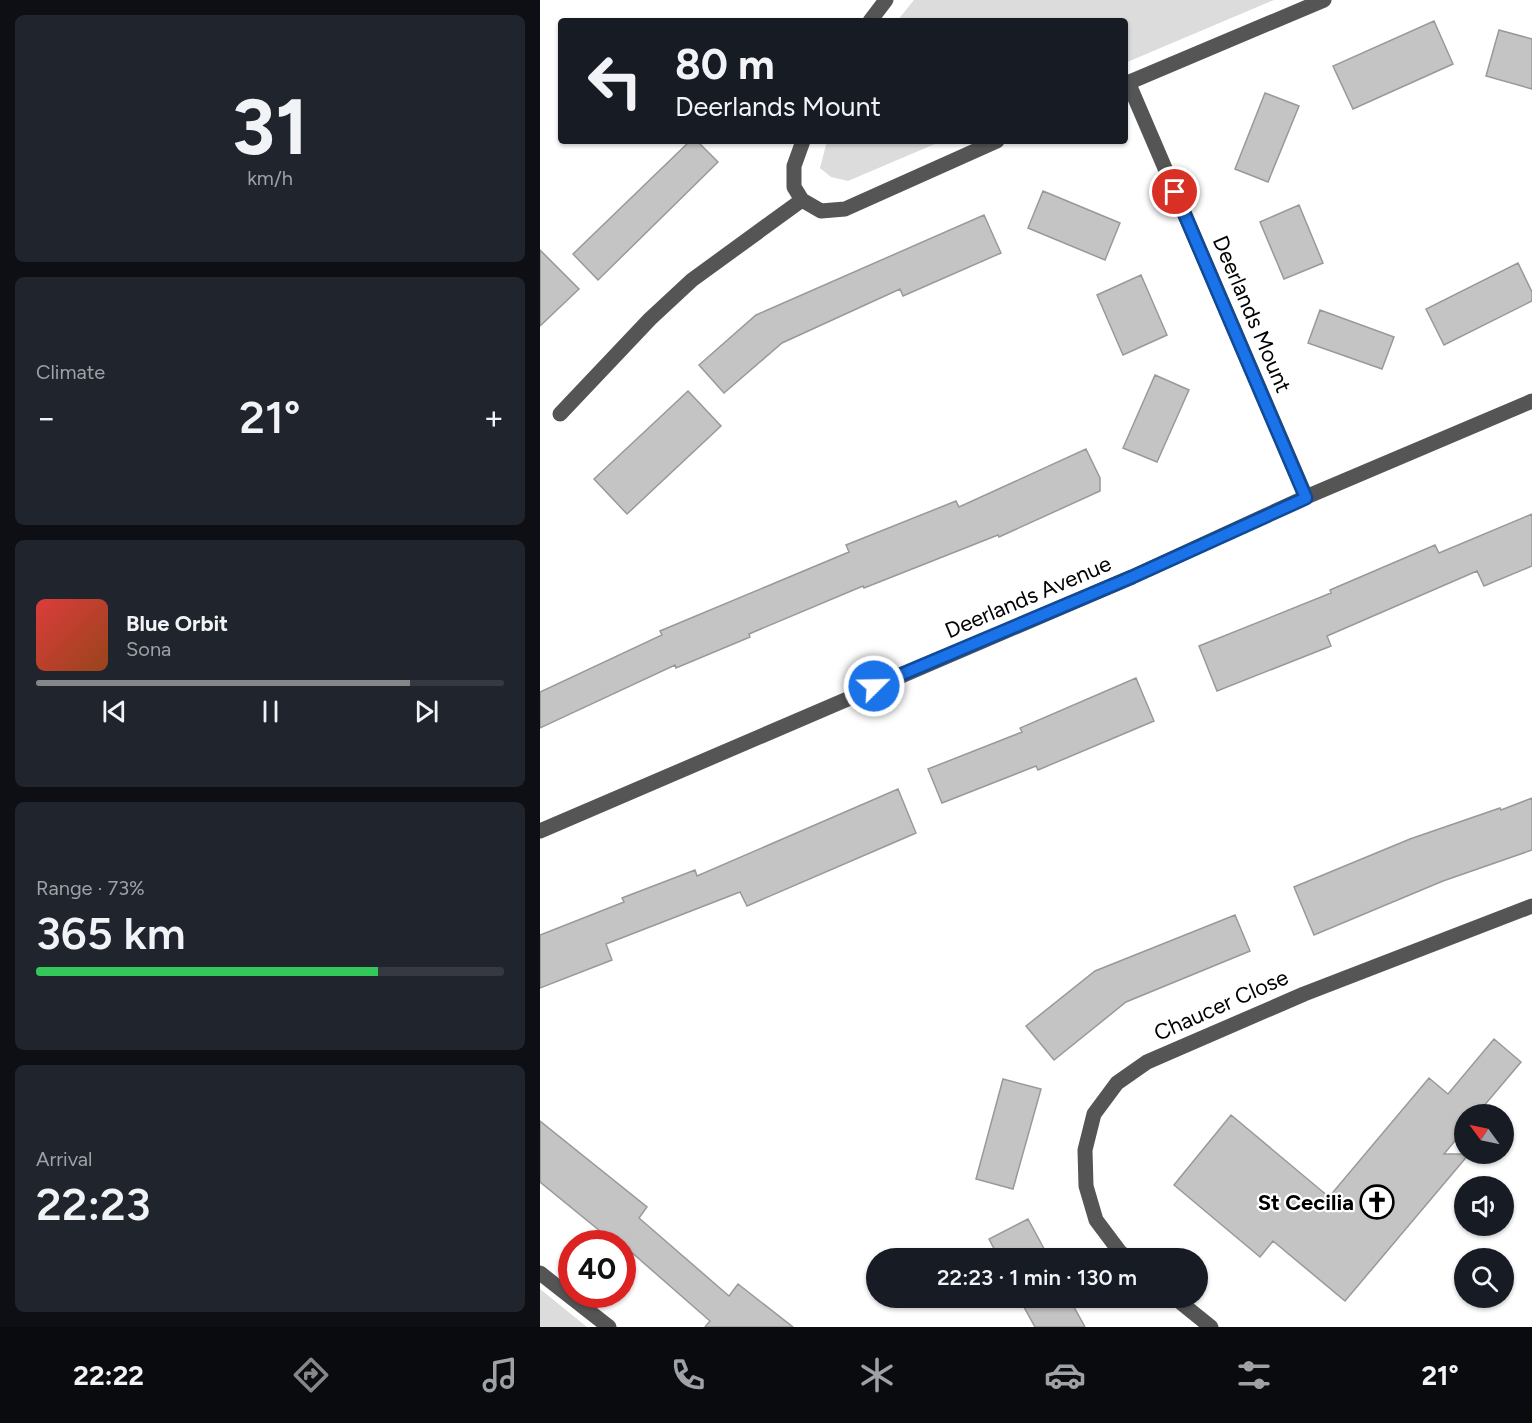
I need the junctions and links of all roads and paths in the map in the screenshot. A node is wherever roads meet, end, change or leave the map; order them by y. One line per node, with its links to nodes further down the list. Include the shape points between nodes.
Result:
1 (886, 0): 3 (street)
2 (1324, 0): 4 (street, Deerlands Mount)
3 (872, 18)
4 (1128, 82)
5 (1128, 88): 11 (street, Deerlands Mount)
6 (802, 144): 8 (street, via 794,166 794,187)
7 (990, 144): 8 (street, via 845,209 821,211)
8 (802, 200): 10 (street, via 692,280)
9 (1532, 401): 11 (street, Deerlands Avenue)
10 (560, 414)
11 (1306, 498): 12 (street, Deerlands Avenue)
12 (540, 831)
13 (1532, 906): 14 (street, Chaucer Close, via 1304,994 1147,1062 1117,1083 1094,1114 1085,1150 1086,1186 1096,1220)
14 (1117, 1248)
15 (540, 1273): 17 (street)
16 (1188, 1308): 18 (street)
17 (609, 1327)
18 (1211, 1327)

